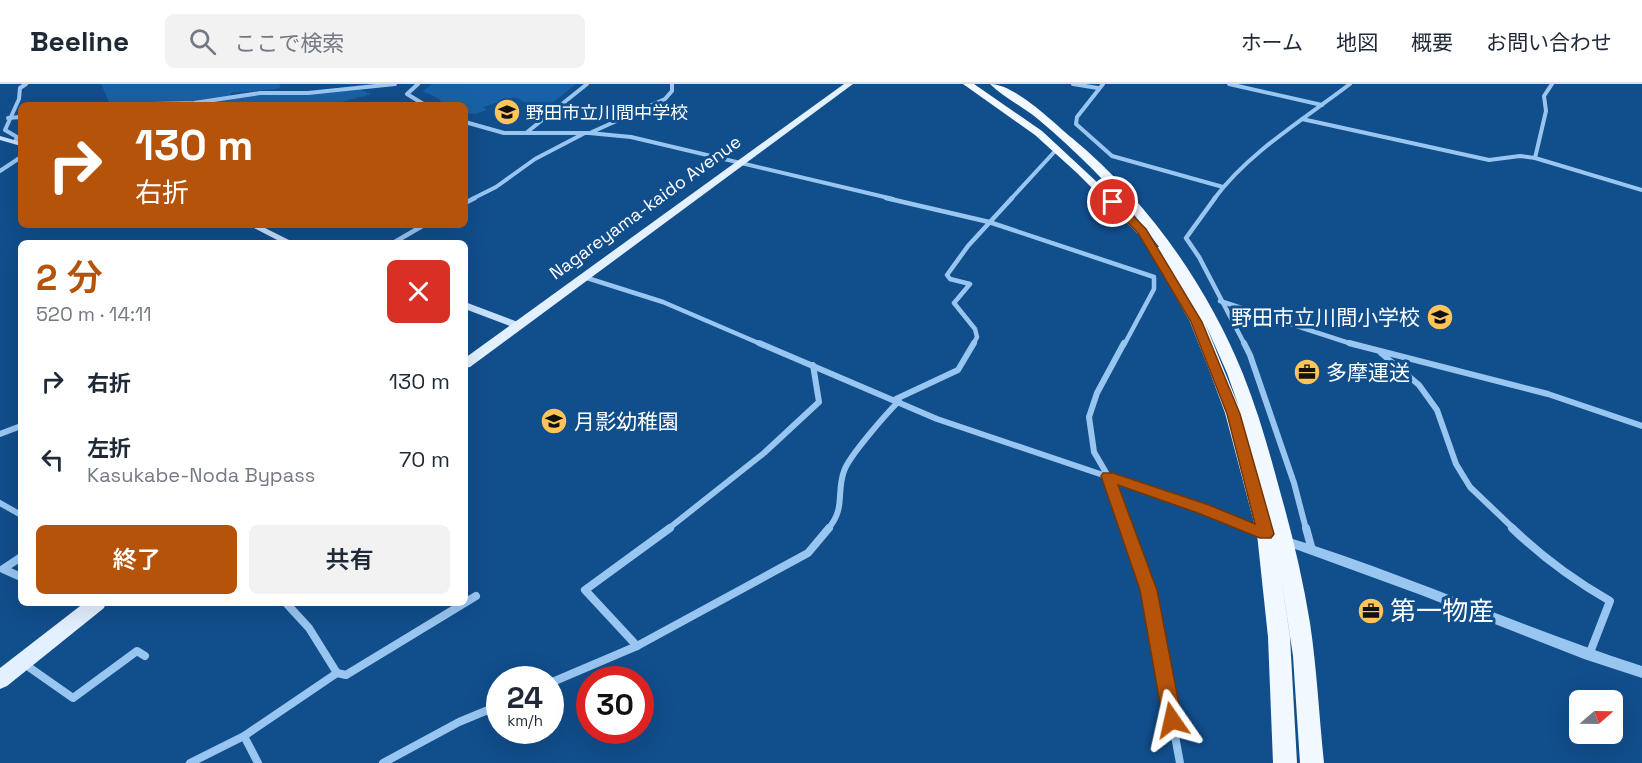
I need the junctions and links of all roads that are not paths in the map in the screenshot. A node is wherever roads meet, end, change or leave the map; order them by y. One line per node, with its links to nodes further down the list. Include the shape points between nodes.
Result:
1 (27, 84): 17 (street, via 20,88)
2 (395, 84): 18 (street, via 308,93 260,93)
3 (418, 84): 19 (street, via 408,94)
4 (587, 84): 27 (street)
5 (672, 84): 26 (street, via 665,99)
6 (849, 84): 33 (main road, Nagareyama-kaido Avenue)
7 (968, 84): 30 (highway, via 1028,123)
8 (984, 84): 42 (highway, via 1070,150)
9 (995, 84): 35 (highway, via 1081,149)
10 (1012, 84): 35 (highway, via 1090,149 1110,171)
11 (1073, 84): 16 (street)
12 (1103, 84): 16 (street)
13 (1229, 84): 21 (street)
14 (1350, 84): 21 (street)
15 (1552, 84): 31 (street, via 1544,96 1546,111)
16 (1098, 88): 36 (street, via 1076,124 1112,156)
17 (18, 102)
18 (194, 102)
19 (420, 102)
20 (18, 103): 23 (street)
21 (1322, 105): 24 (street)
22 (18, 117): 23 (street)
23 (8, 118): 29 (street, via 5,130 17,137)
24 (1302, 119): 31 (street, via 1489,160); 36 (street)
25 (468, 123): 27 (street, via 494,132)
26 (588, 133): 27 (street); 33 (street, via 631,137); 38 (street, via 535,159)
27 (526, 134)
28 (0, 138): 29 (main road)
29 (18, 143)
30 (1057, 149): 39 (street); 42 (highway)
31 (1535, 158): 37 (street)
32 (18, 159): 34 (street)
33 (742, 162): 39 (street); 45 (main road, Nagareyama-kaido Avenue)
34 (0, 171)
35 (1118, 187): 59 (highway, via 1178,266 1232,366 1253,423)
36 (1222, 187): 46 (street, via 1186,238)
37 (1642, 190)
38 (468, 201)
39 (989, 222): 52 (street, via 947,275 970,284 954,303 975,329 975,342 958,370); 56 (street, via 1154,277 1154,289 1097,393 1089,417 1094,452)
40 (258, 228): 43 (main road)
41 (419, 228): 44 (street)
42 (1142, 231): 59 (highway, via 1182,296 1216,367)
43 (284, 240)
44 (398, 240)
45 (584, 277): 48 (main road, Nagareyama-kaido Avenue); 51 (street, via 654,298)
46 (1220, 301): 49 (street); 60 (street, via 1250,355 1294,483)
47 (468, 306): 48 (main road)
48 (519, 326): 50 (main road, Nagareyama-kaido Avenue)
49 (1378, 351): 53 (street, via 1548,394); 69 (street, via 1419,385 1437,410 1456,464 1470,487 1530,545 1610,601)
50 (468, 362)
51 (813, 365): 52 (street); 68 (street, via 819,402 780,441 585,590)
52 (897, 400): 56 (street, via 938,419); 68 (street, via 844,471 841,505 835,521 808,553)
53 (1642, 426)
54 (18, 427): 55 (street)
55 (0, 434)
56 (1108, 476): 59 (street); 80 (street, via 1148,590)
57 (0, 503): 58 (street)
58 (18, 512)
59 (1275, 538): 60 (street); 81 (highway); 82 (highway, via 1302,641)
60 (1312, 551): 69 (street)
61 (18, 559): 62 (street, via 3,569)
62 (18, 576)
63 (476, 596): 64 (street)
64 (468, 601)
65 (91, 606): 71 (main road)
66 (289, 606): 73 (street, via 309,628)
67 (460, 606): 73 (street, via 346,675)
68 (637, 646): 74 (street)
69 (1589, 655): 72 (street)
70 (145, 656): 71 (street, via 137,651 73,698)
71 (7, 671)
72 (1642, 672)
73 (337, 673): 76 (street)
74 (564, 678)
75 (486, 711): 79 (street)
76 (244, 736): 77 (street); 78 (street)
77 (190, 763)
78 (258, 763)
79 (383, 763)
80 (1180, 763)
81 (1285, 763)
82 (1312, 763)

